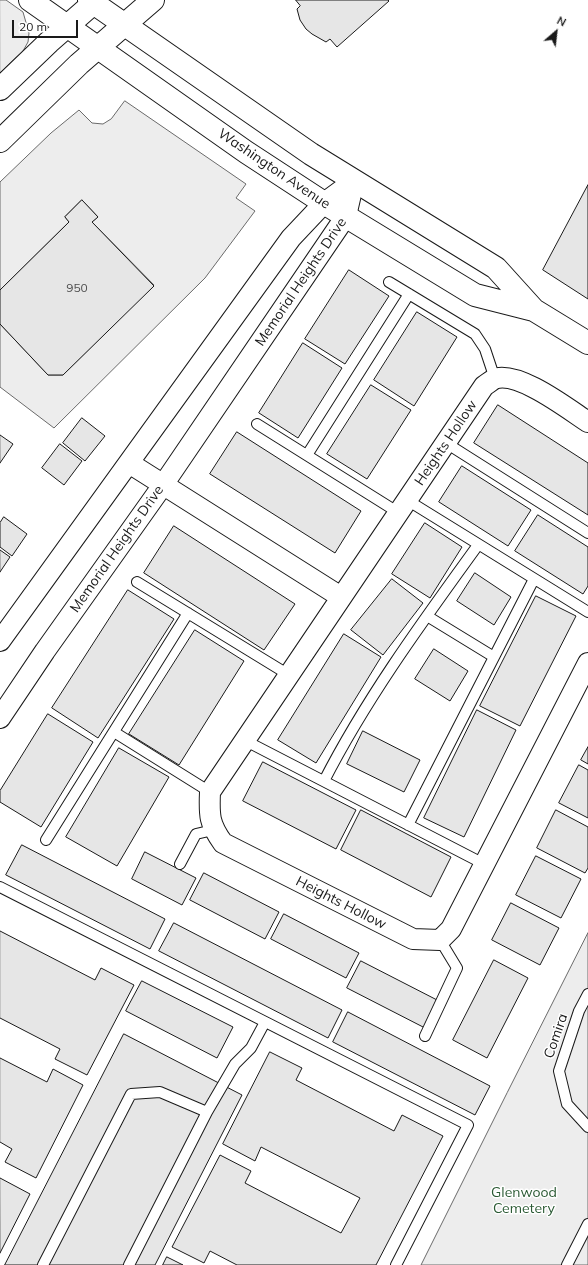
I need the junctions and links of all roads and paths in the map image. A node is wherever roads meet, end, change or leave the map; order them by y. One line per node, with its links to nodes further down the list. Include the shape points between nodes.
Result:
1 (30, 0): 5 (main road, Washington Avenue)
2 (153, 0): 4 (main road)
3 (93, 1): 4 (main road, Washington Avenue); 5 (main road)
4 (124, 25): 6 (main road); 9 (main road, Washington Avenue)
5 (67, 26): 6 (main road, Washington Avenue); 7 (main road)
6 (98, 49): 8 (main road); 10 (main road, Washington Avenue)
7 (0, 89)
8 (0, 142)
9 (354, 181): 10 (street, Memorial Heights Drive); 11 (street, Memorial Heights Drive); 12 (main road, Washington Avenue)
10 (324, 203): 11 (main road, Washington Avenue); 23 (street, Memorial Heights Drive, via 291,238)
11 (346, 216): 13 (main road, Washington Avenue); 24 (street, Memorial Heights Drive)
12 (424, 224): 13 (main road); 16 (main road, Washington Avenue, via 496,268)
13 (405, 252): 16 (main road, Washington Avenue, via 475,295)
14 (389, 282): 15 (lane)
15 (409, 294): 18 (lane, via 475,334 485,349); 22 (lane)
16 (534, 310): 17 (main road, Washington Avenue)
17 (588, 343)
18 (495, 379): 19 (street, via 512,379 535,388); 21 (street, Heights Hollow, via 484,386)
19 (588, 422)
20 (257, 424): 22 (lane)
21 (446, 443): 25 (street, Heights Hollow); 26 (lane)
22 (307, 455): 25 (lane)
23 (129, 464): 24 (street); 34 (street, Memorial Heights Drive)
24 (163, 485): 30 (street); 38 (street, Memorial Heights Drive)
25 (403, 506): 27 (lane); 30 (street, Heights Hollow)
26 (588, 533)
27 (478, 545): 28 (lane); 33 (lane)
28 (534, 579): 31 (lane); 35 (lane)
29 (137, 582): 32 (lane)
30 (341, 597): 37 (street, Heights Hollow)
31 (588, 612)
32 (188, 614): 37 (lane); 39 (lane)
33 (427, 616): 35 (lane); 41 (lane, via 346,738)
34 (0, 641)
35 (494, 657): 43 (lane)
36 (588, 663): 47 (street)
37 (289, 675): 40 (street, Heights Hollow)
38 (0, 718)
39 (114, 732): 42 (lane); 45 (lane)
40 (244, 740): 41 (lane); 42 (street, Heights Hollow)
41 (324, 781): 43 (lane)
42 (210, 792): 44 (street, Heights Hollow, via 209,815)
43 (408, 825): 47 (lane)
44 (213, 830): 46 (lane, via 196,834); 49 (street, Heights Hollow, via 223,844 413,939)
45 (46, 840)
46 (180, 864)
47 (484, 864): 49 (street, via 451,929)
48 (0, 887): 51 (lane)
49 (440, 940): 52 (lane, via 457,968)
50 (588, 994): 54 (lane, Comira, via 559,1071 568,1104)
51 (265, 1022): 53 (lane, via 251,1048 234,1064); 58 (lane, via 468,1125)
52 (425, 1036)
53 (207, 1112): 56 (lane, via 160,1092 131,1094); 57 (lane)
54 (588, 1127)
55 (588, 1224): 59 (lane)
56 (43, 1265)
57 (129, 1265)
58 (396, 1265)
59 (567, 1265)

